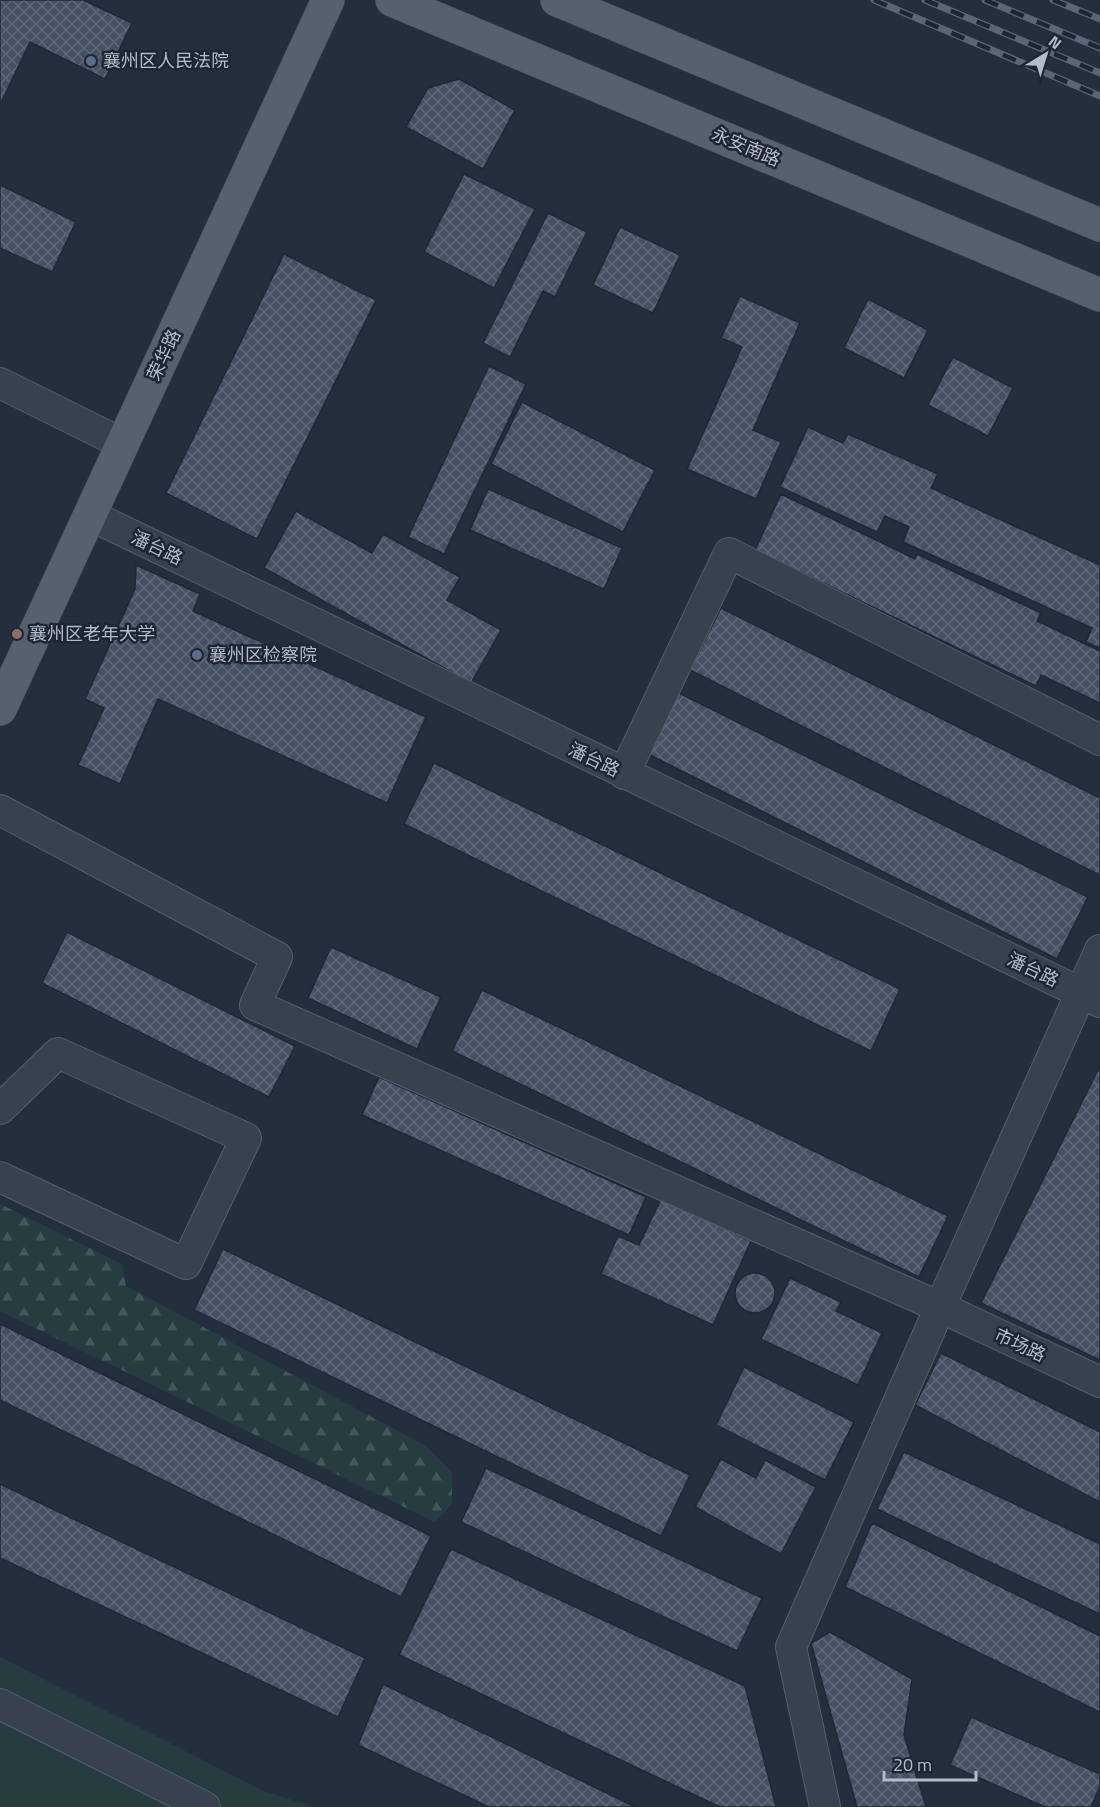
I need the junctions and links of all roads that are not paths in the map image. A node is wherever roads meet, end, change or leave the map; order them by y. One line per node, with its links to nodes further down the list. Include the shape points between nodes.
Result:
1 (328, 0): 7 (main road, 荣华路)
2 (392, 0): 5 (main road, 永安南路)
3 (557, 0): 4 (main road)
4 (1100, 225)
5 (1100, 295)
6 (0, 383): 7 (street)
7 (123, 444): 8 (main road, 荣华路)
8 (90, 515): 9 (main road, 荣华路); 11 (street, 潘台路)
9 (0, 710)
10 (1100, 740): 11 (street, via 729,553)
11 (624, 774): 14 (street, 潘台路)
12 (0, 810): 17 (street, 市场路, via 277,957 255,1005)
13 (1100, 950): 14 (street)
14 (1090, 998): 17 (street)
15 (0, 1109): 16 (street, via 58,1053 246,1138 186,1264)
16 (0, 1177)
17 (940, 1307): 18 (street, 市场路); 21 (street, via 791,1647)
18 (1100, 1383)
19 (0, 1704): 20 (street)
20 (205, 1807)
21 (825, 1807)

